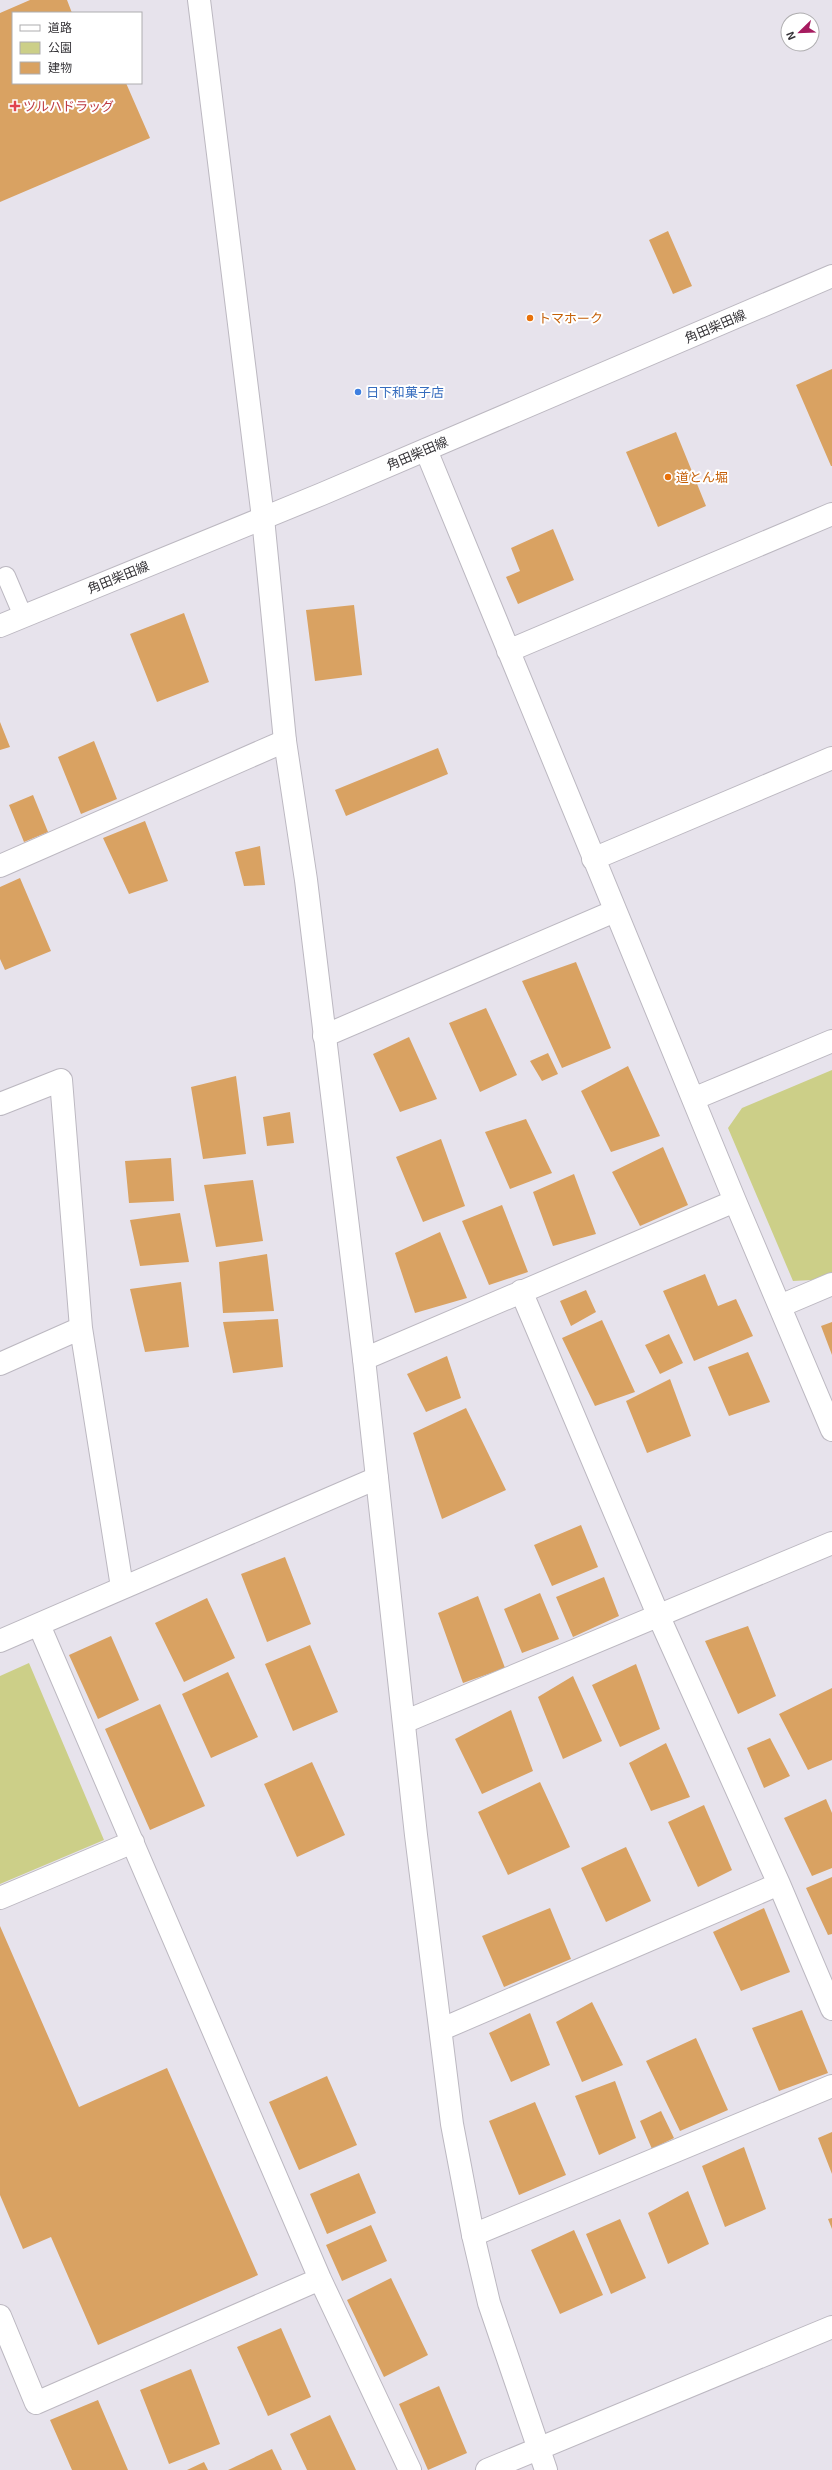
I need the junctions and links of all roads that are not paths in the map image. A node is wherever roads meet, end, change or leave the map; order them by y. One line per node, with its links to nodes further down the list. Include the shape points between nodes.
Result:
1 (199, 0): 5 (street)
2 (832, 276): 3 (street, 角田柴田線)
3 (426, 450): 5 (street, 角田柴田線); 9 (street)
4 (832, 514): 9 (street)
5 (263, 518): 7 (street, 角田柴田線); 10 (street)
6 (6, 576): 7 (lane)
7 (23, 616): 8 (street, 角田柴田線)
8 (0, 626)
9 (508, 651): 12 (street)
10 (285, 741): 13 (street); 15 (street, via 306,880)
11 (832, 758): 12 (street)
12 (594, 859): 14 (street)
13 (0, 866)
14 (616, 911): 15 (street); 17 (street)
15 (324, 1036): 24 (street)
16 (832, 1041): 17 (street)
17 (693, 1099): 19 (street)
18 (0, 1104): 23 (street, via 61,1080)
19 (735, 1201): 21 (street); 22 (street)
20 (832, 1284): 22 (street)
21 (521, 1291): 24 (street); 30 (street)
22 (780, 1306): 26 (street)
23 (81, 1328): 25 (street); 29 (street)
24 (364, 1359): 27 (street)
25 (0, 1364)
26 (832, 1430)
27 (377, 1478): 29 (street); 33 (street)
28 (832, 1543): 30 (street)
29 (122, 1587): 31 (street)
30 (659, 1617): 33 (street); 35 (street)
31 (39, 1624): 32 (street); 34 (street)
32 (0, 1641)
33 (404, 1722): 38 (street)
34 (133, 1842): 36 (street); 41 (street)
35 (779, 1884): 37 (street); 38 (street)
36 (0, 1898)
37 (832, 2009)
38 (442, 2029): 40 (street, via 452,2124)
39 (832, 2086): 40 (street)
40 (473, 2235): 44 (street, via 489,2303)
41 (320, 2279): 42 (street, via 36,2403); 45 (street)
42 (0, 2316)
43 (832, 2327): 44 (street)
44 (537, 2449): 46 (street); 47 (street)
45 (410, 2470)
46 (487, 2470)
47 (546, 2470)

